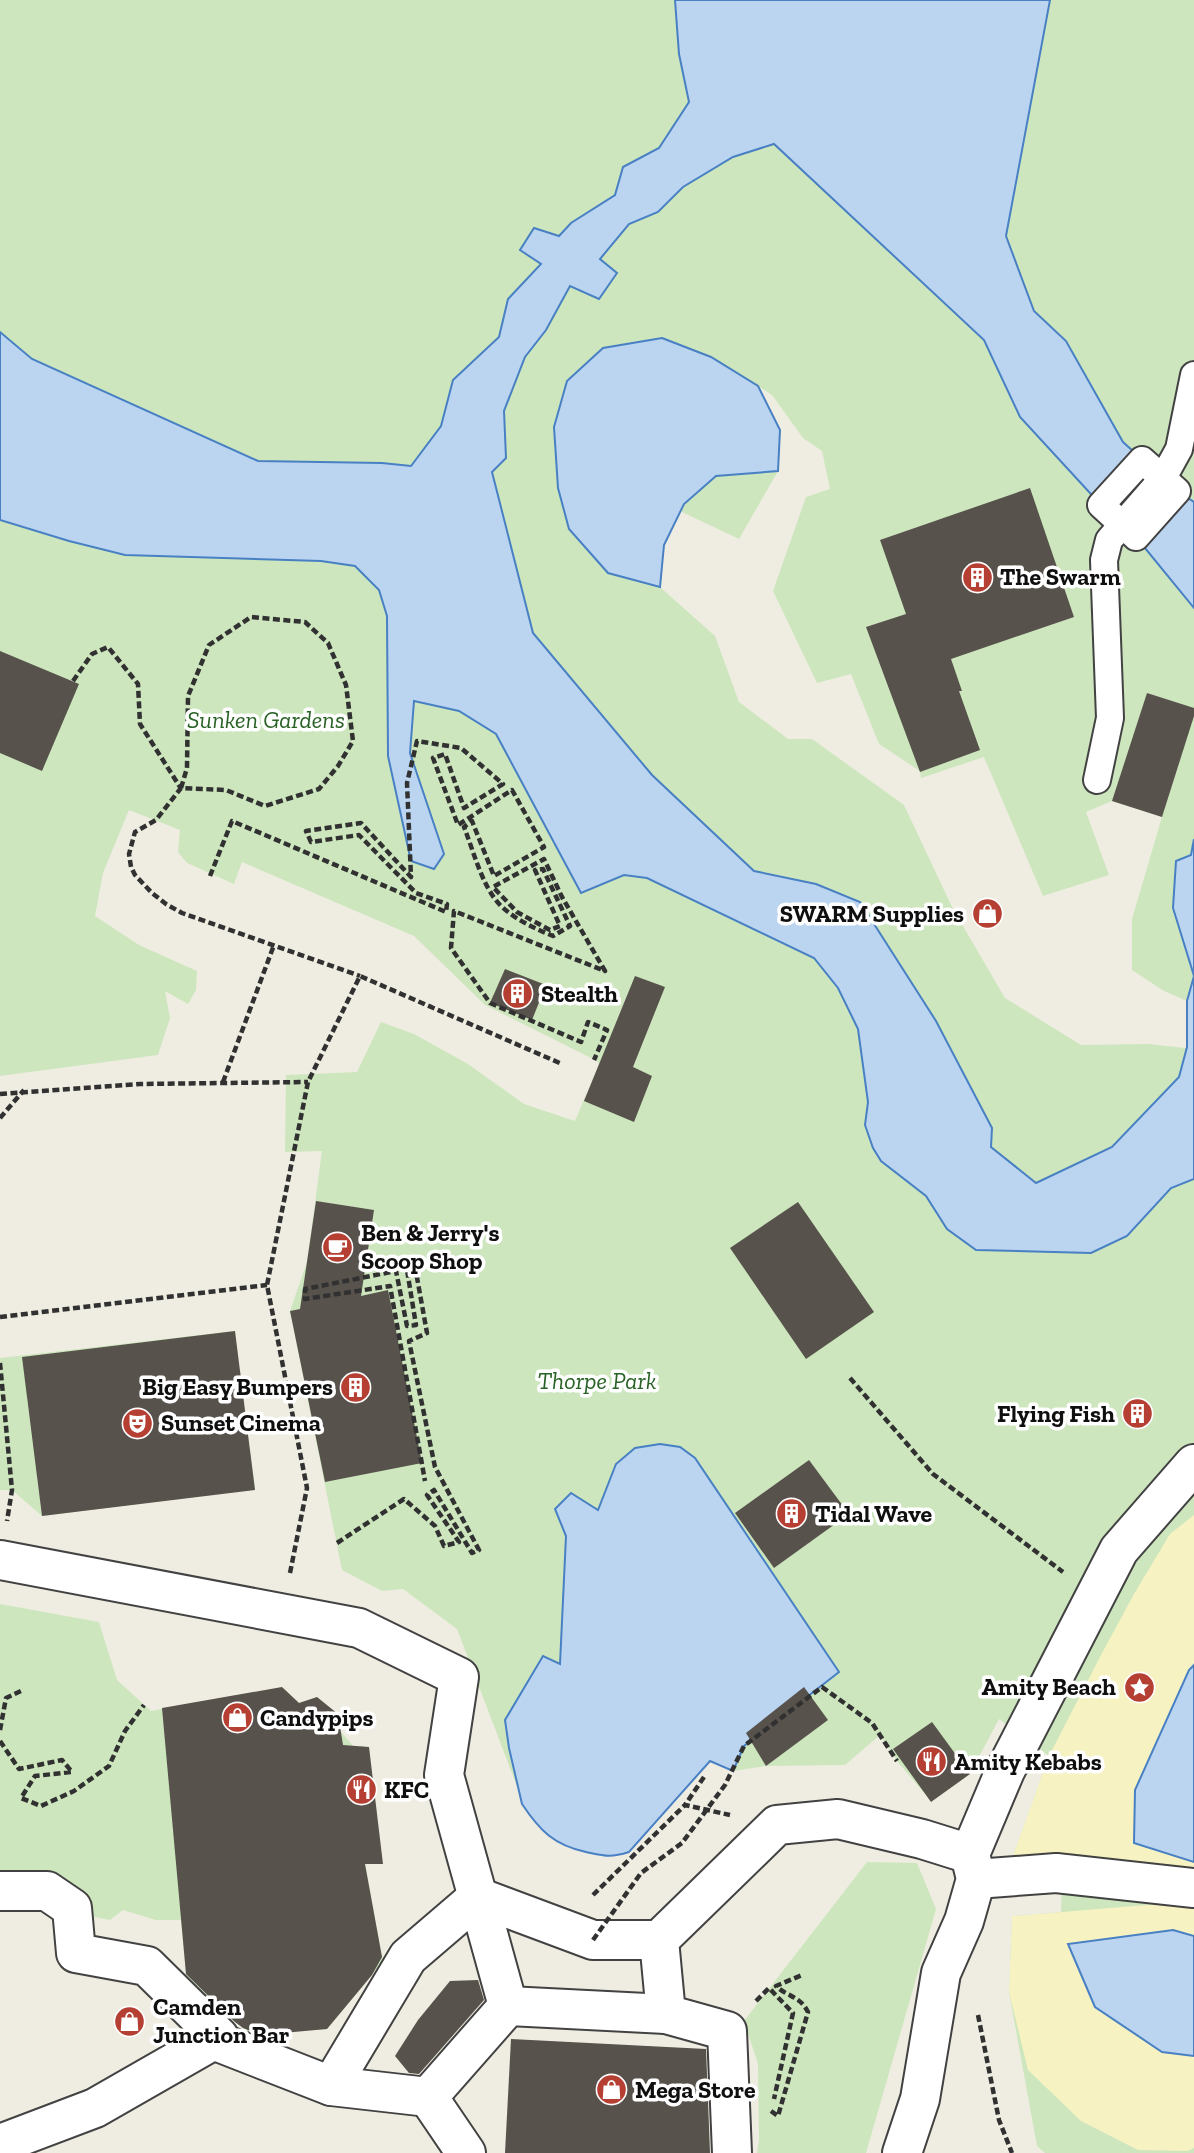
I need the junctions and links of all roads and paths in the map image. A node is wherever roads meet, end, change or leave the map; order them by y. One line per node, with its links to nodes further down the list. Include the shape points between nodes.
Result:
1 (1194, 375): 2 (lane, via 1179,449)
2 (1163, 478): 3 (lane, via 1177,491 1136,537); 3 (lane, via 1142,460 1101,505)
3 (1121, 524): 5 (lane, via 1104,560 1110,718)
4 (73, 681): 6 (path, via 92,654 108,647 138,684 140,724)
5 (1097, 780)
6 (181, 788): 6 (path, via 226,790 265,806 319,789 338,766 353,741 346,685 328,643 305,622 251,617 209,645 188,696 187,768); 8 (path, via 156,820 135,832 129,854 135,875 182,913)
7 (210, 876): 10 (path, via 232,821 446,912 447,904 416,893 359,835 311,842 306,831 361,823 411,877 407,783 417,741 461,748 503,784 464,808 445,754 433,758 458,825 512,790 544,847 494,876 472,821 464,827 493,895 522,922 553,936 570,926 542,869 535,870 560,926 551,930 517,912 493,887 544,859 605,971 454,911 451,948 491,1003 580,1042 588,1022 607,1030)
8 (274, 946): 9 (path); 13 (path)
9 (360, 976): 11 (path); 12 (path)
10 (594, 1060)
11 (562, 1064)
12 (308, 1082): 13 (path); 17 (path)
13 (223, 1083): 14 (path)
14 (24, 1090): 15 (path); 16 (path)
15 (0, 1094)
16 (0, 1118)
17 (267, 1285): 18 (path); 26 (path, via 307,1488)
18 (0, 1317)
19 (0, 1363): 24 (path, via 12,1490)
20 (850, 1378): 25 (path, via 933,1474 1068,1575)
21 (1194, 1464): 25 (street, via 1119,1550)
22 (425, 1481): 23 (path, via 390,1286 305,1299 305,1289 396,1271 407,1326 416,1325 407,1270 415,1272 427,1333 409,1341 435,1467 479,1549 472,1553 434,1490 427,1495 459,1542 444,1546 435,1526 404,1499)
23 (337, 1543)
24 (0, 1560): 26 (street)
25 (1098, 1591): 35 (street, via 1005,1771)
26 (282, 1614): 38 (street, via 359,1628 459,1677 444,1775)
27 (21, 1691): 29 (path, via 6,1698)
28 (144, 1705): 30 (path, via 125,1731 109,1766 74,1791 41,1806 21,1798 35,1776 72,1772 62,1759 19,1769)
29 (0, 1730)
30 (0, 1741)
31 (897, 1761): 39 (path, bridge, via 872,1723 822,1687 744,1746 726,1785 682,1843 641,1873)
32 (704, 1777): 33 (path)
33 (685, 1805): 34 (path); 39 (path, via 587,1900)
34 (777, 1825): 35 (street, via 838,1819 922,1839); 40 (street)
35 (973, 1867): 36 (street); 52 (street, via 964,1921 941,1973 920,2099)
36 (1194, 1888)
37 (0, 1891): 46 (street, via 47,1891 72,1908 76,1953 147,1966 219,2037)
38 (478, 1897): 39 (street); 43 (street); 47 (street, via 408,1957)
39 (582, 1936): 40 (street)
40 (659, 1940): 44 (street)
41 (802, 1975): 42 (path, via 776,1986 802,2001 807,2012 778,2116 771,2111 793,2013 769,1988)
42 (752, 2005)
43 (508, 2006): 44 (street); 48 (street)
44 (666, 2014): 51 (street, via 727,2031)
45 (978, 2015): 53 (path, via 999,2120)
46 (213, 2040): 47 (street); 49 (street, via 95,2108)
47 (331, 2086): 48 (street)
48 (428, 2097): 50 (street)
49 (0, 2144)
50 (466, 2153)
51 (732, 2153)
52 (902, 2153)
53 (1012, 2153)

